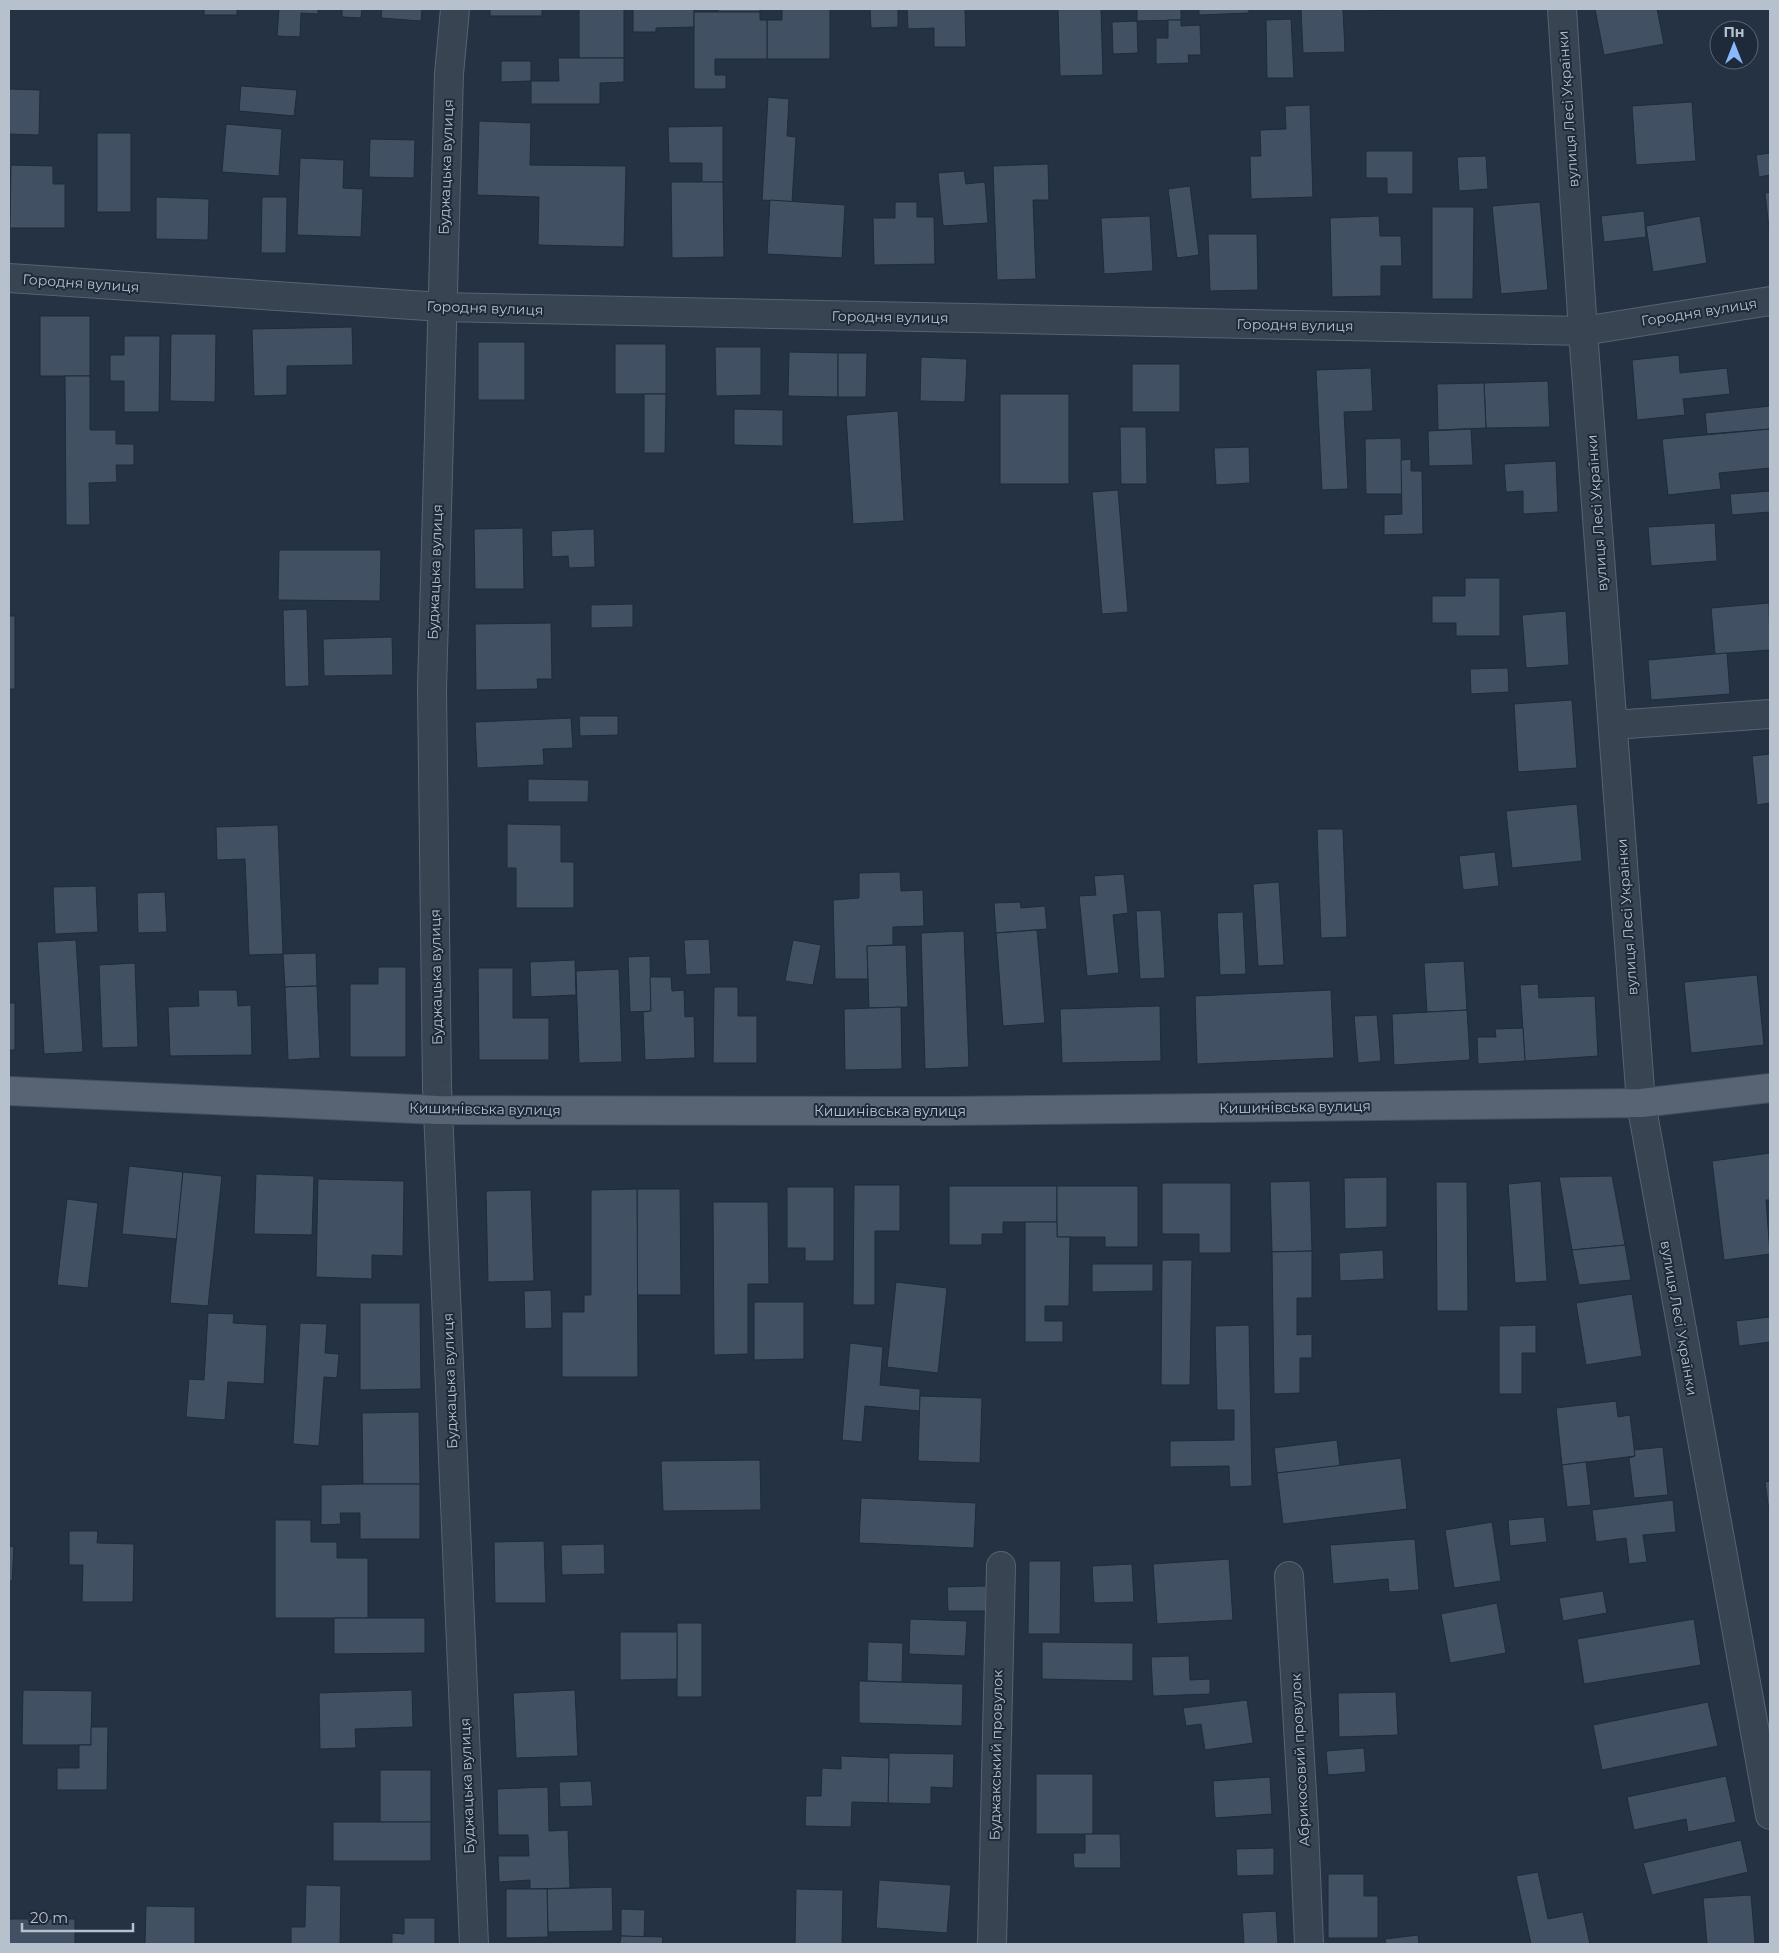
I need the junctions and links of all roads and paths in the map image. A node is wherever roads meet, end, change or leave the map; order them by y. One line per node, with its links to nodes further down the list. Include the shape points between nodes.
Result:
1 (455, 9): 5 (street, Буджацька вулиця, via 449,74)
2 (1562, 9): 6 (street, вулиця Лесі Українки)
3 (9, 278): 5 (street, Городня вулиця)
4 (1770, 301): 6 (street, Городня вулиця)
5 (442, 307): 6 (street, Городня вулиця); 12 (street, Буджацька вулиця, via 432,689)
6 (1583, 331): 8 (street, вулиця Лесі Українки)
7 (1770, 714): 8 (street)
8 (1612, 725): 11 (street, вулиця Лесі Українки)
9 (1770, 1088): 11 (main road, Кишинівська вулиця)
10 (9, 1091): 12 (main road, Кишинівська вулиця)
11 (1641, 1103): 12 (main road, Кишинівська вулиця, via 956,1111); 15 (street, вулиця Лесі Українки)
12 (438, 1110): 16 (street, Буджацька вулиця)
13 (1001, 1566): 17 (street, Буджакський провулок)
14 (1289, 1576): 18 (street, Абрикосовий провулок)
15 (1770, 1815)
16 (474, 1944)
17 (992, 1944)
18 (1308, 1944)

